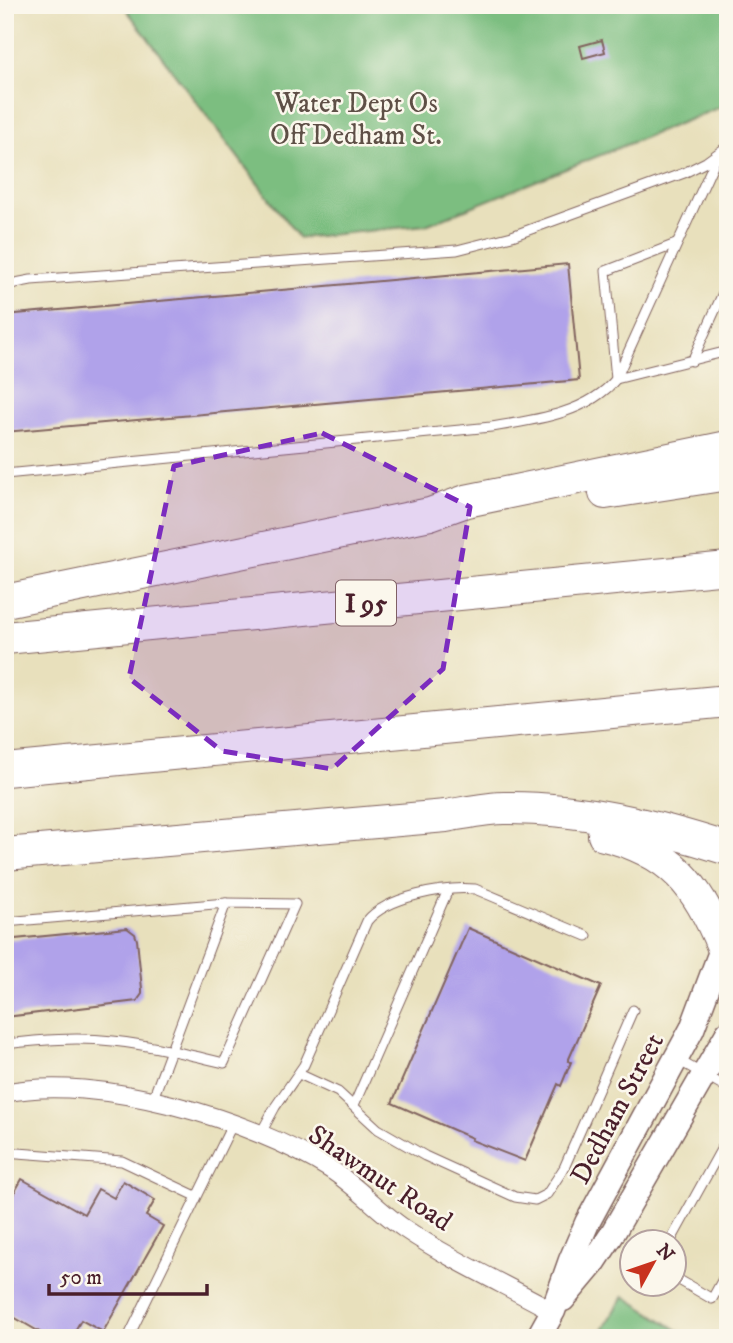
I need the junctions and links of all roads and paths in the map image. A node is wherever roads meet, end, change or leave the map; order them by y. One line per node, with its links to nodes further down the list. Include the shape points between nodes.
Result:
1 (728, 146): 2 (lane)
2 (718, 154): 3 (lane); 5 (lane, via 684,173 483,245 457,250)
3 (676, 244): 8 (lane); 8 (lane, via 606,271)
4 (728, 282): 7 (lane)
5 (5, 285)
6 (728, 351): 7 (lane)
7 (692, 361): 8 (lane)
8 (616, 379): 10 (lane, via 590,402 501,425)
9 (728, 447): 12 (highway, via 466,501)
10 (5, 474)
11 (728, 474): 12 (highway, via 470,513)
12 (430, 514): 14 (highway)
13 (728, 568): 15 (highway, I 95)
14 (5, 601)
15 (5, 638)
16 (728, 701): 17 (highway)
17 (5, 770)
18 (446, 816): 19 (highway, via 502,808 570,813 646,826); 20 (highway); 25 (highway, via 597,834 647,849 693,888)
19 (728, 849)
20 (5, 854)
21 (448, 890): 24 (lane, via 483,892); 31 (lane, via 387,905 367,921); 36 (lane)
22 (226, 903): 23 (lane); 29 (lane); 29 (lane, via 295,904 224,1063)
23 (5, 922)
24 (587, 936)
25 (725, 940): 30 (main road, Dedham Street)
26 (633, 1010): 36 (lane, via 565,1168 547,1194 535,1200 515,1197 431,1159 378,1129)
27 (728, 1033): 32 (main road, Dedham Street)
28 (5, 1044): 29 (lane, via 112,1041)
29 (171, 1051): 35 (lane)
30 (677, 1060): 32 (lane); 45 (main road, Dedham Street, via 587,1223)
31 (299, 1074): 36 (lane); 38 (lane)
32 (705, 1075): 33 (lane); 45 (main road, Dedham Street, via 603,1248)
33 (728, 1088)
34 (5, 1093): 35 (street, Shawmut Road, via 79,1089)
35 (152, 1101): 37 (street, Shawmut Road)
36 (354, 1105)
37 (233, 1123): 38 (street, Shawmut Road); 41 (lane)
38 (261, 1133): 45 (street, Shawmut Road, via 331,1170 412,1234)
39 (728, 1137): 42 (lane)
40 (5, 1152): 41 (lane, via 122,1161)
41 (195, 1196): 48 (lane)
42 (677, 1228)
43 (728, 1269): 44 (lane, via 712,1299)
44 (688, 1285)
45 (553, 1311): 49 (main road, Dedham Street)
46 (5, 1335): 47 (lane)
47 (11, 1338)
48 (128, 1338)
49 (538, 1338)

